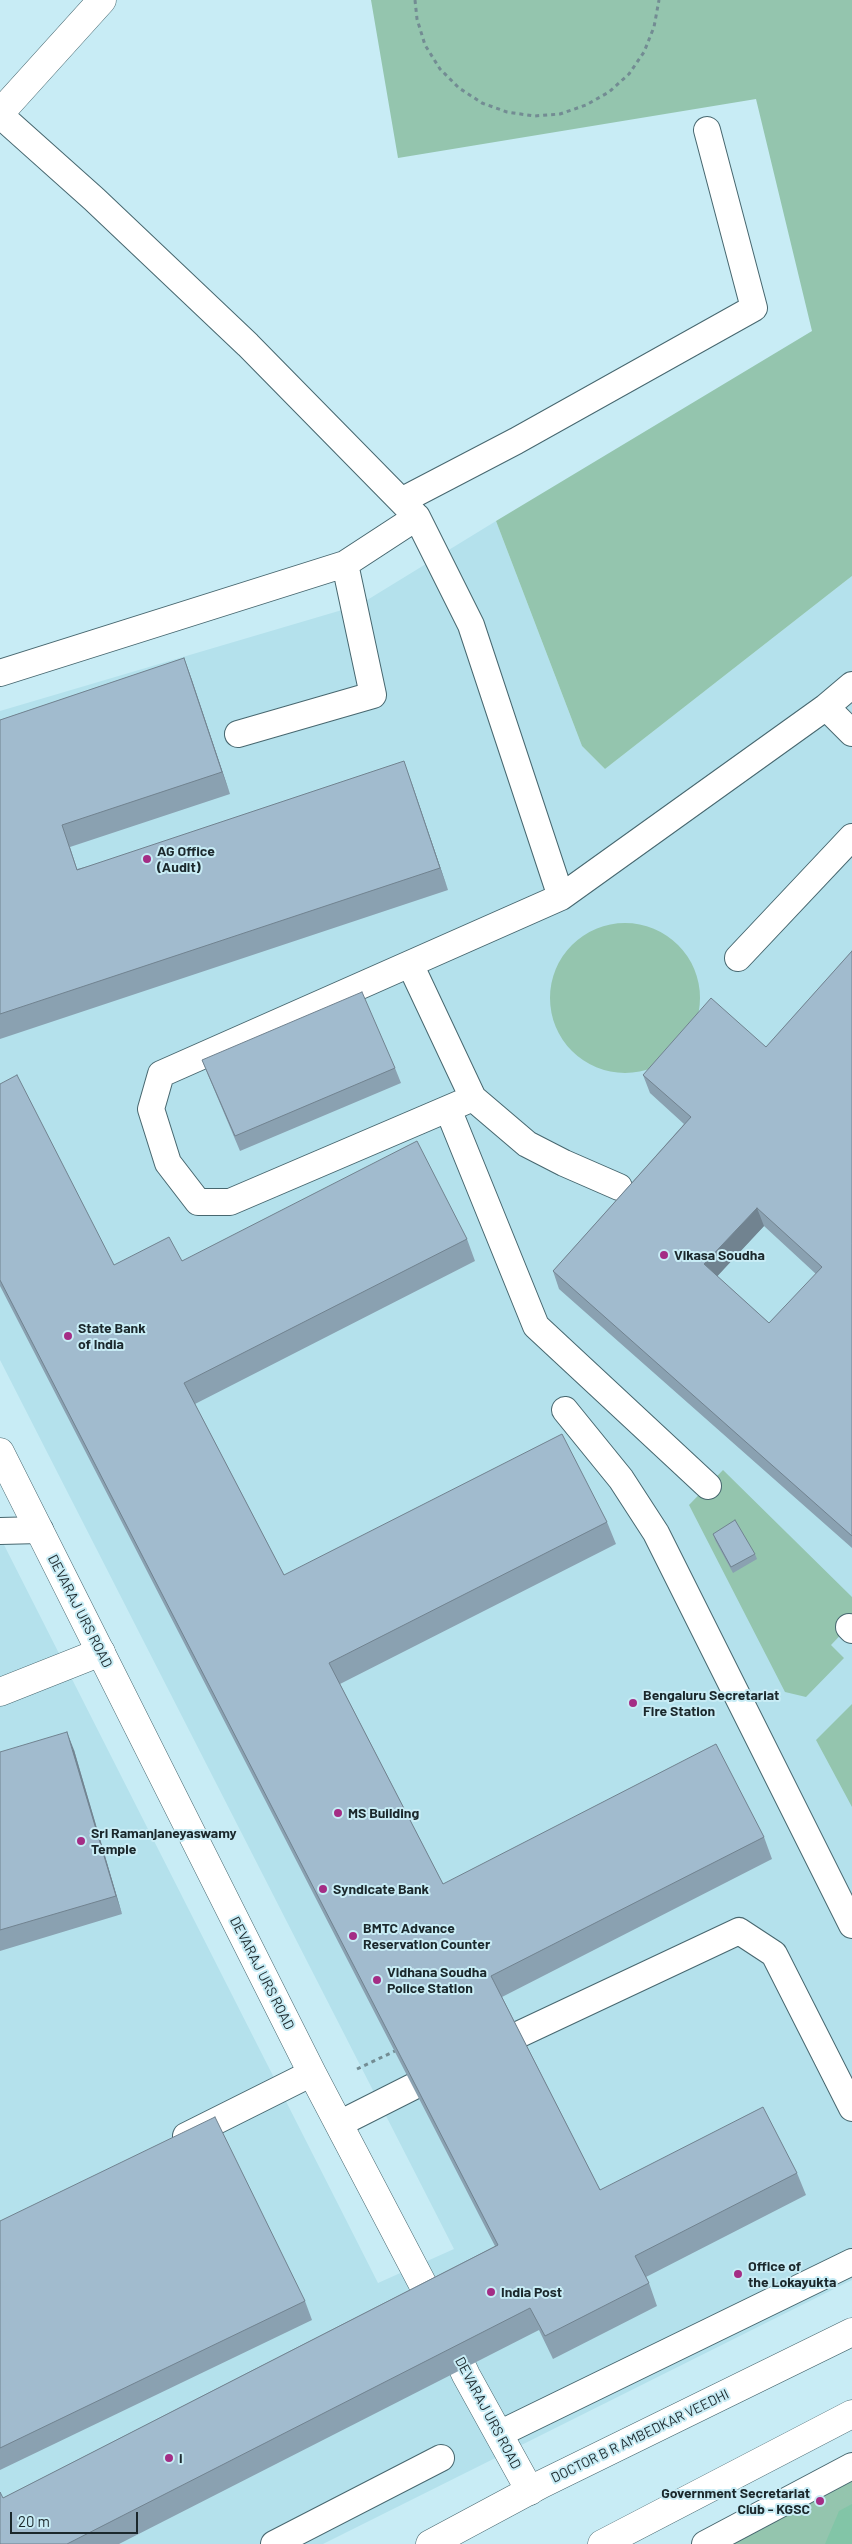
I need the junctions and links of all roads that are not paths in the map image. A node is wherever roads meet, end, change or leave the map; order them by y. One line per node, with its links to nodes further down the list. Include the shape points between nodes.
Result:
1 (102, 0): 2 (street)
2 (0, 114): 4 (lane, via 248,345)
3 (707, 130): 4 (lane, via 754,308 516,441)
4 (410, 508): 5 (lane); 12 (lane, via 471,625)
5 (345, 564): 6 (lane); 10 (lane, via 374,695)
6 (0, 673)
7 (852, 685): 8 (lane)
8 (826, 706): 9 (lane); 12 (lane)
9 (852, 733)
10 (238, 734)
11 (852, 837): 13 (lane)
12 (561, 897): 14 (lane)
13 (738, 958)
14 (410, 964): 15 (lane); 16 (lane, via 161,1074 151,1109 168,1163 198,1202 230,1202)
15 (473, 1098): 16 (lane); 17 (lane, via 527,1144)
16 (448, 1109): 20 (lane, via 536,1326)
17 (619, 1188)
18 (565, 1410): 25 (lane, via 621,1479 656,1532)
19 (0, 1452): 21 (street, DEVARAJ URS ROAD)
20 (708, 1486)
21 (40, 1530): 22 (lane); 23 (street, DEVARAJ URS ROAD)
22 (0, 1531)
23 (101, 1652): 24 (street); 26 (street, DEVARAJ URS ROAD)
24 (0, 1692)
25 (852, 1925)
26 (312, 2073): 28 (street, DEVARAJ URS ROAD); 29 (lane)
27 (852, 2108): 28 (lane, via 774,1954 739,1931)
28 (339, 2124): 33 (street, DEVARAJ URS ROAD, via 415,2298 466,2375)
29 (165, 2147)
30 (852, 2262): 33 (lane)
31 (852, 2332): 36 (street, DOCTOR B R AMBEDKAR VEEDHI)
32 (852, 2414): 39 (street)
33 (499, 2434): 36 (street, DEVARAJ URS ROAD)
34 (441, 2458): 37 (lane)
35 (852, 2466): 40 (lane)
36 (530, 2491): 38 (street, DOCTOR B R AMBEDKAR VEEDHI)
37 (274, 2544)
38 (430, 2544)
39 (602, 2544)
40 (705, 2544)

